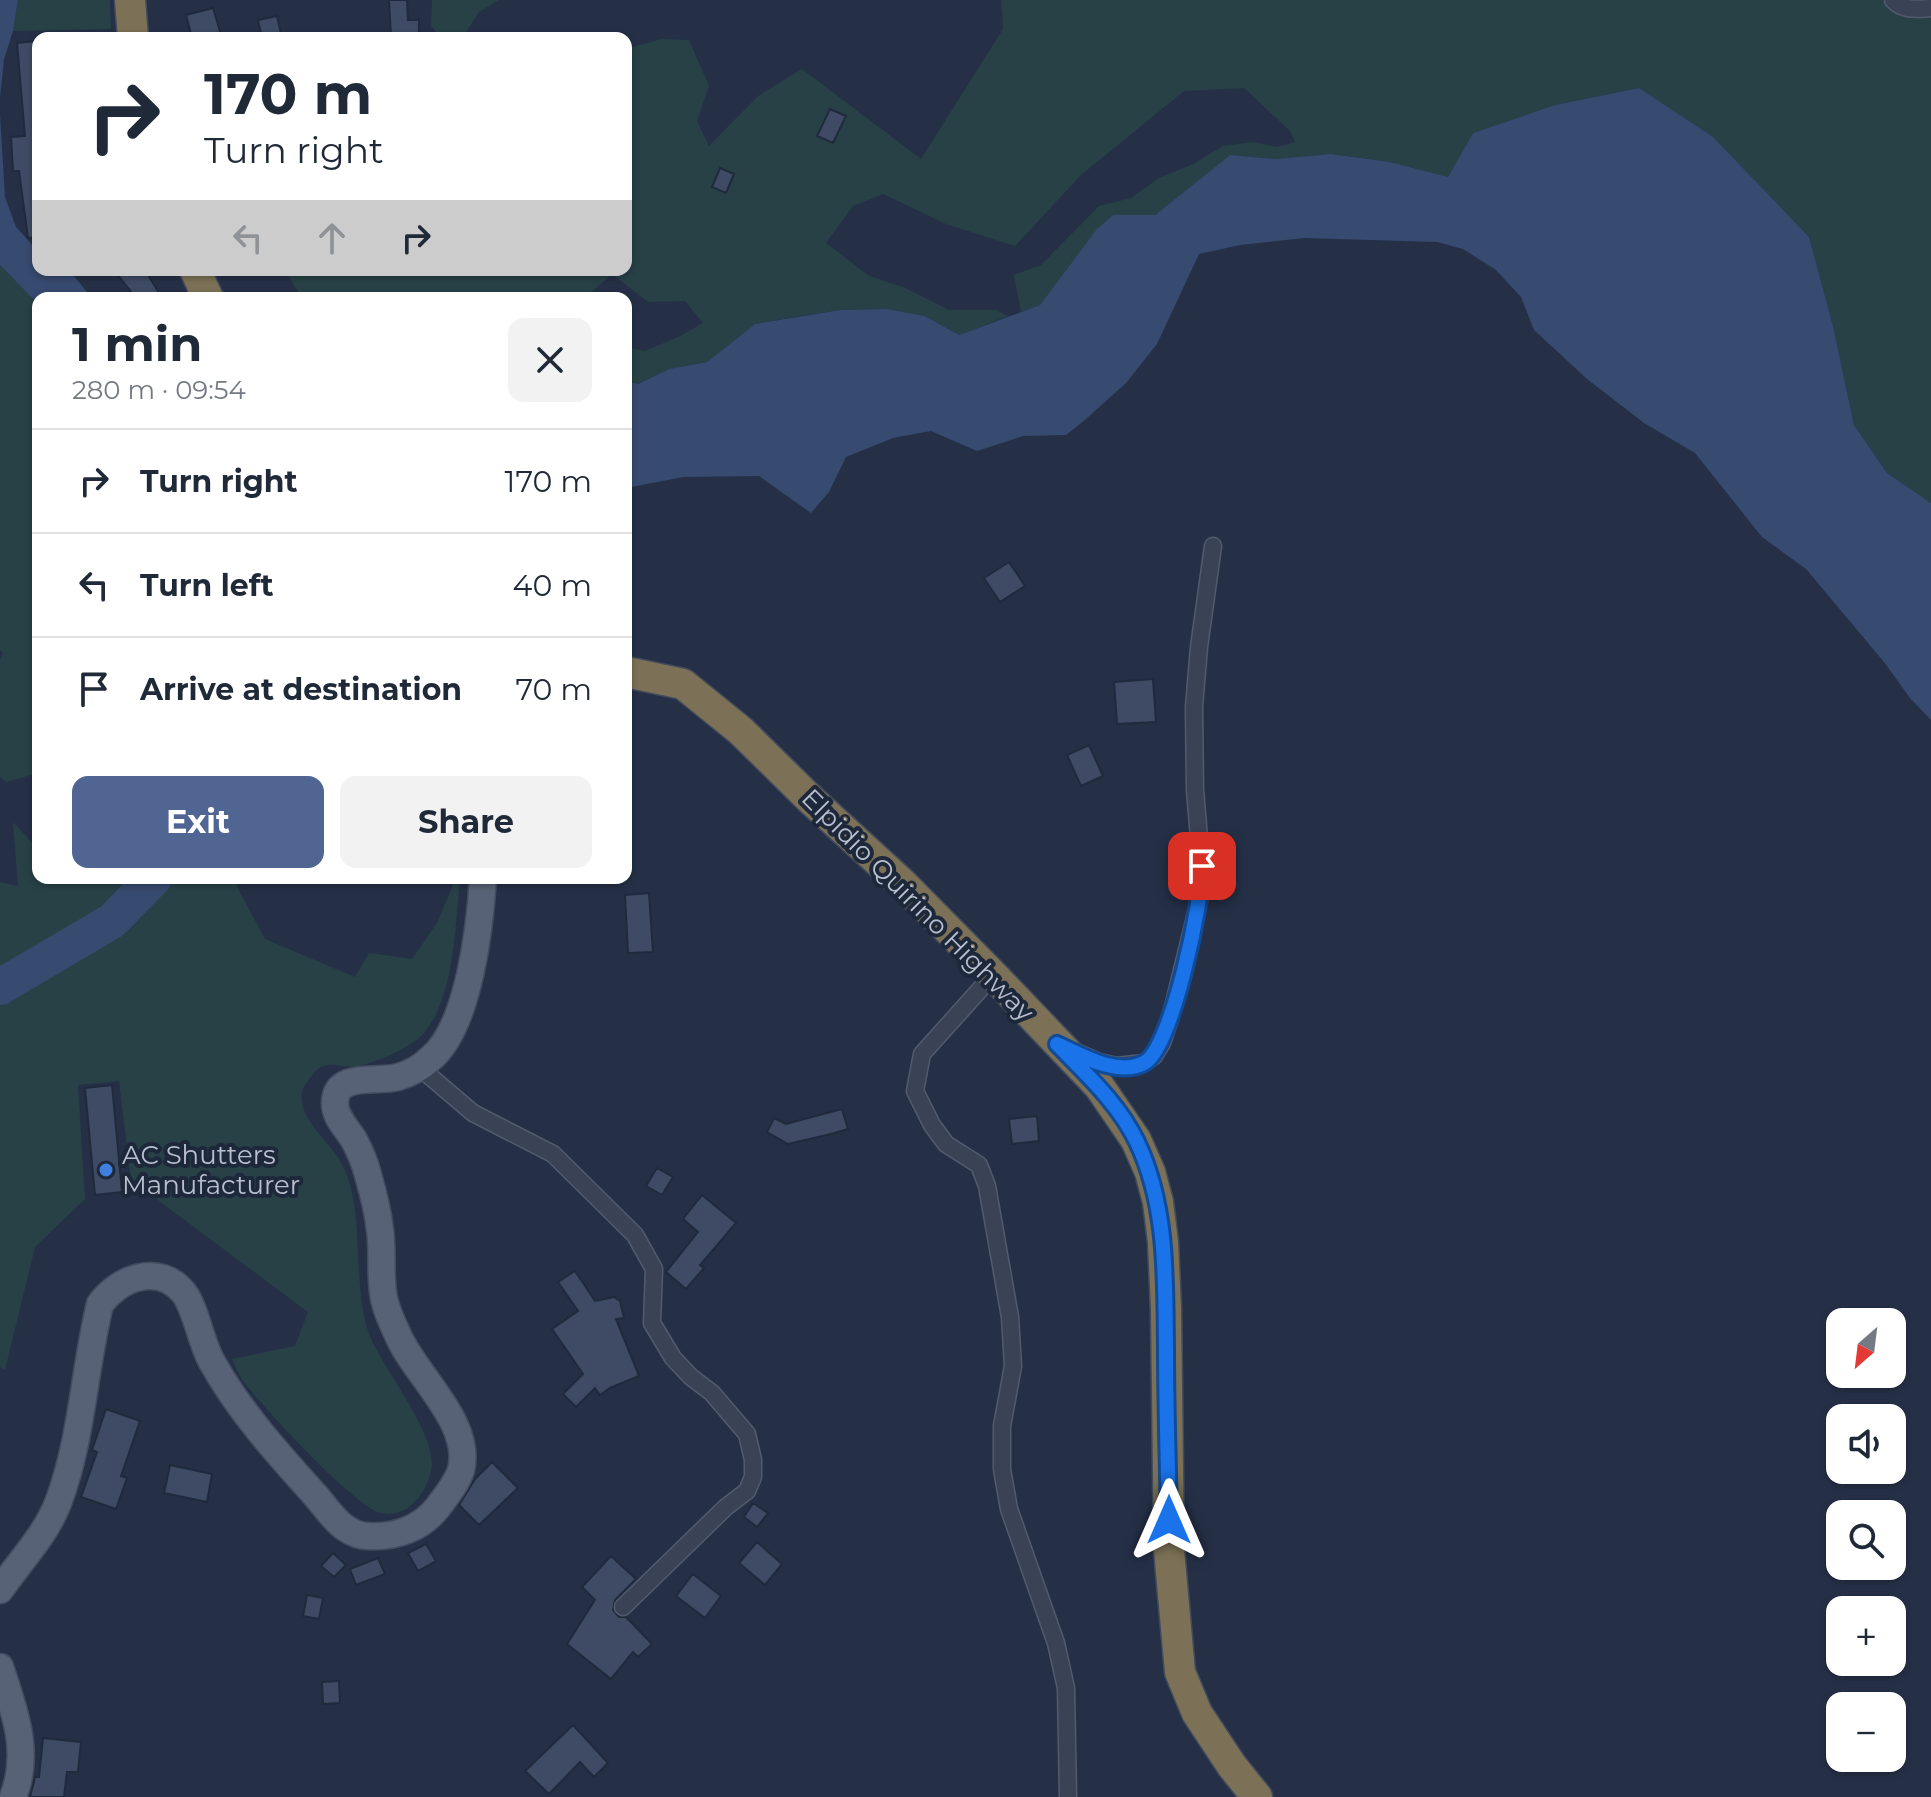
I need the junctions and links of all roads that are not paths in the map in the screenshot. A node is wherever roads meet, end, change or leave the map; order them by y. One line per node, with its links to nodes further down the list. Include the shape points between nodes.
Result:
1 (130, 0): 4 (highway)
2 (1893, 0): 3 (street, via 1910,9)
3 (1931, 8)
4 (133, 32)
5 (1213, 546): 9 (street, via 1194,707 1203,885 1170,1019 1154,1056 1131,1066 1099,1062)
6 (632, 673): 8 (highway, Elpidio Quirino Highway, via 683,684 741,731)
7 (483, 884): 10 (main road, via 463,1004 445,1043)
8 (993, 975): 9 (highway, Elpidio Quirino Highway); 15 (street, via 922,1054 915,1091 946,1144 979,1165 987,1186 1010,1317 1013,1366 1002,1426 1002,1469 1009,1509 1056,1643 1066,1688)
9 (1057, 1044): 16 (highway, Elpidio Quirino Highway, via 1099,1086 1129,1128 1158,1202 1166,1295 1169,1550 1180,1672 1197,1713)
10 (419, 1067): 11 (main road, via 399,1077 353,1080 335,1103 368,1175 380,1229 383,1295 392,1320 403,1348 450,1416 463,1454 460,1474 431,1516 419,1526 382,1537 360,1536 344,1527 224,1383 184,1293 167,1280 140,1277 123,1281 100,1304 57,1504); 12 (street, via 473,1113 553,1154 635,1235 654,1269 652,1323 673,1358 747,1434 753,1477 747,1491)
11 (0, 1590)
12 (623, 1607)
13 (0, 1667): 14 (main road, via 19,1730 20,1779)
14 (13, 1797)
15 (1068, 1797)
16 (1257, 1797)

